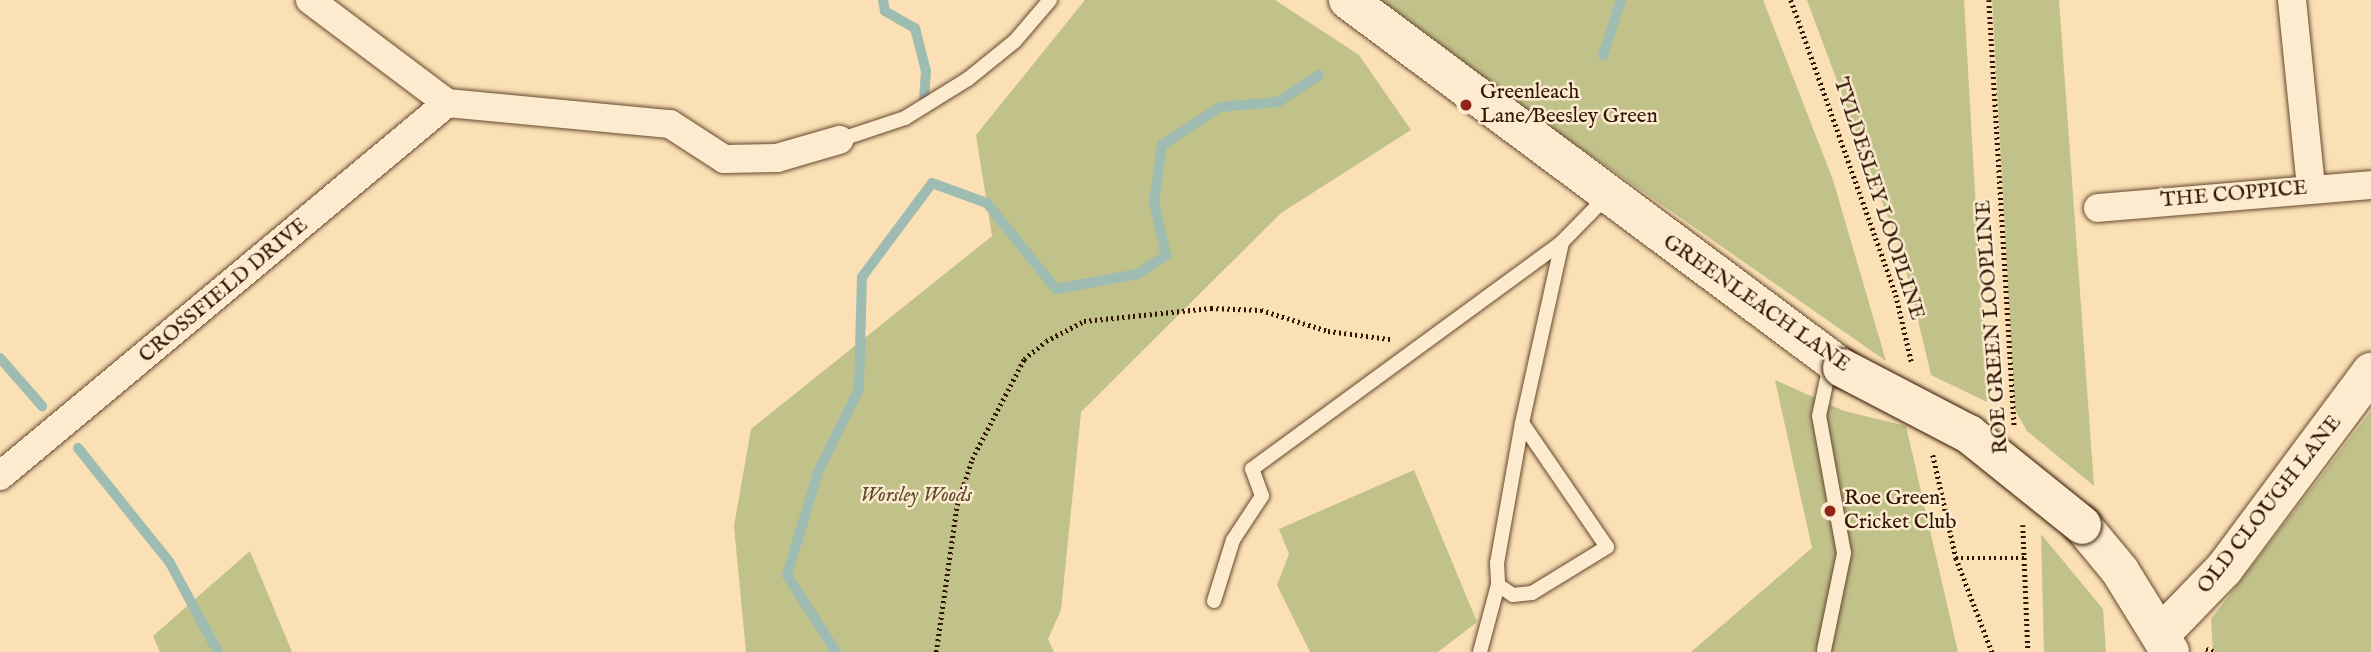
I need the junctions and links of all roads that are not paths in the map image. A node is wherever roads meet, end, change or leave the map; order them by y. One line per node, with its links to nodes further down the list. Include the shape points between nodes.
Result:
1 (310, 0): 5 (street)
2 (1050, 0): 6 (lane, via 1016,41 968,79 905,118)
3 (1349, 0): 9 (street, GREENLEACH LANE)
4 (2292, 0): 8 (street)
5 (447, 103): 6 (street, via 670,124 724,159 777,158); 15 (street, CROSSFIELD DRIVE)
6 (839, 140)
7 (2371, 185): 8 (street, THE COPPICE)
8 (2311, 188): 10 (street, THE COPPICE)
9 (1607, 196): 11 (lane); 12 (street, GREENLEACH LANE)
10 (2098, 208)
11 (1562, 242): 14 (lane); 17 (lane, via 1252,469 1262,496 1233,540)
12 (1836, 364): 18 (street, GREENLEACH LANE, bridge, via 1969,434 2082,525); 19 (lane, via 1819,416 1844,553)
13 (2371, 372): 18 (street, OLD CLOUGH LANE)
14 (1522, 423): 16 (lane); 16 (lane, via 1607,547 1532,593 1513,595)
15 (0, 476)
16 (1498, 585): 20 (lane)
17 (1214, 601)
18 (2166, 642)
19 (1824, 650)
20 (1480, 652)

